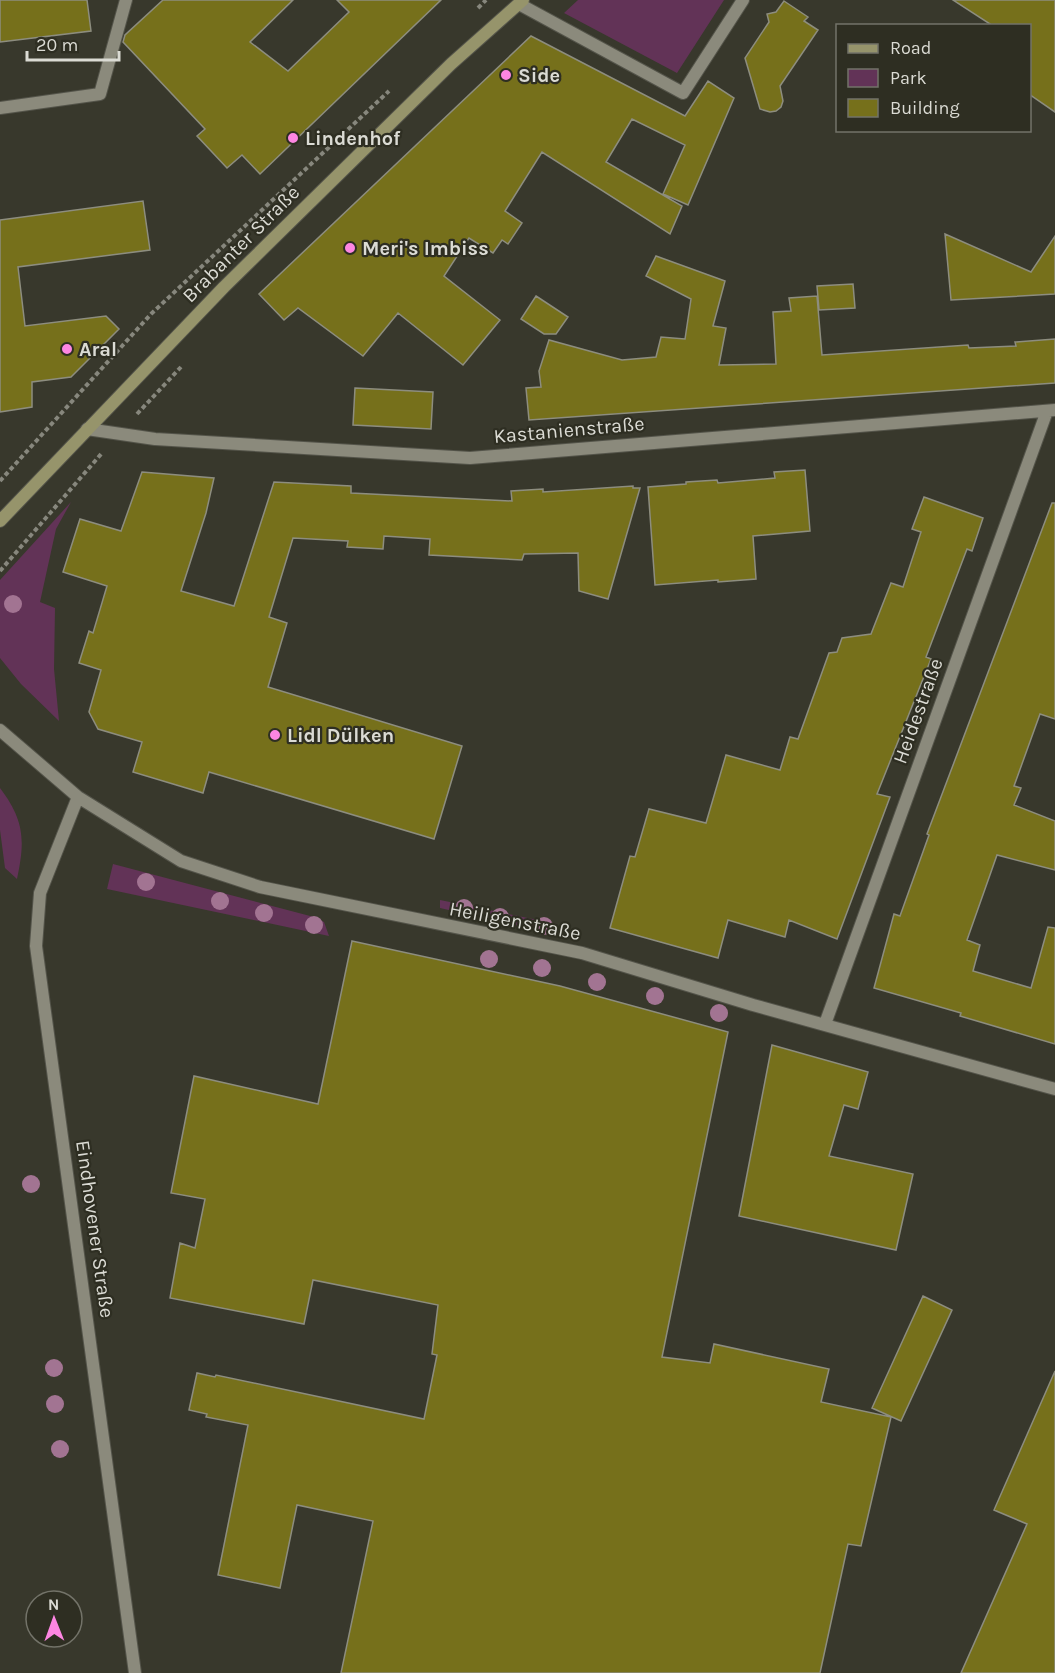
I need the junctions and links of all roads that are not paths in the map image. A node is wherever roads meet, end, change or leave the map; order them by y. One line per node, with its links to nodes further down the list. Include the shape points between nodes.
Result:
1 (126, 0): 4 (street, via 100,94)
2 (743, 0): 3 (street, Brabanter Straße, via 683,93)
3 (521, 2): 6 (main road, Brabanter Straße, via 355,158)
4 (0, 108)
5 (1051, 411): 6 (street, Kastanienstraße, via 470,458 155,439); 10 (street, Heidestraße)
6 (87, 429): 7 (main road, Brabanter Straße)
7 (0, 521)
8 (0, 730): 9 (street, Heiligenstraße)
9 (78, 797): 10 (street, Heiligenstraße, via 181,861 260,888 582,953); 12 (street, Eindhovener Straße, via 40,893 36,946)
10 (825, 1024): 11 (street, Heiligenstraße)
11 (1055, 1089)
12 (135, 1673)

